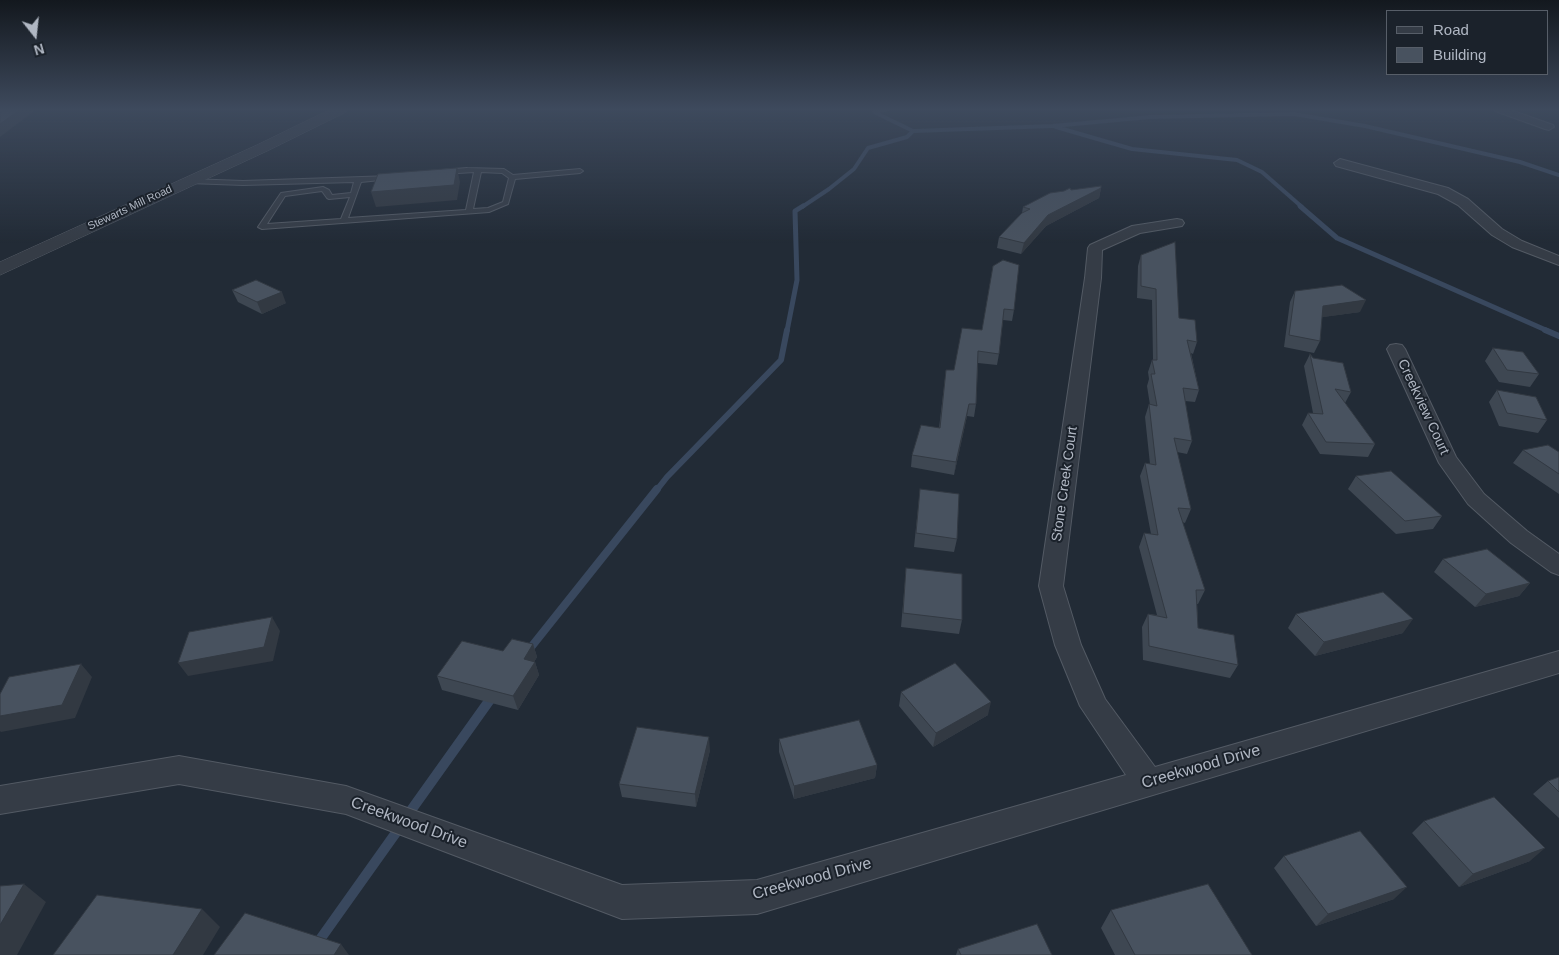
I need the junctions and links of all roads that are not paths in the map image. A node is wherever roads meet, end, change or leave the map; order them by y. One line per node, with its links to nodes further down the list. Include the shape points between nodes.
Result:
1 (250, 154): 9 (street, Stewarts Mill Road)
2 (1340, 163): 14 (street, via 1443,191 1463,202 1496,232)
3 (478, 171): 5 (lane); 7 (lane, via 504,171); 11 (lane)
4 (580, 171): 7 (lane)
5 (432, 173)
6 (395, 176): 8 (lane)
7 (512, 177): 11 (lane, via 506,203 489,210)
8 (358, 180): 9 (lane); 10 (lane)
9 (190, 181): 15 (street, Stewarts Mill Road)
10 (354, 195): 12 (lane); 12 (lane, via 329,197 323,189 283,194 262,227)
11 (469, 212): 12 (lane)
12 (343, 222)
13 (1177, 223): 19 (street, Stone Creek Court, via 1137,229 1095,248 1050,586 1068,645 1094,706)
14 (1559, 261)
15 (0, 269)
16 (1396, 349): 17 (street, Creekview Court, via 1446,458 1476,499 1519,537)
17 (1559, 566)
18 (1559, 662): 19 (street, Creekwood Drive)
19 (1148, 782): 20 (street, Creekwood Drive, via 757,897 622,902 346,800 179,770)
20 (0, 800)

